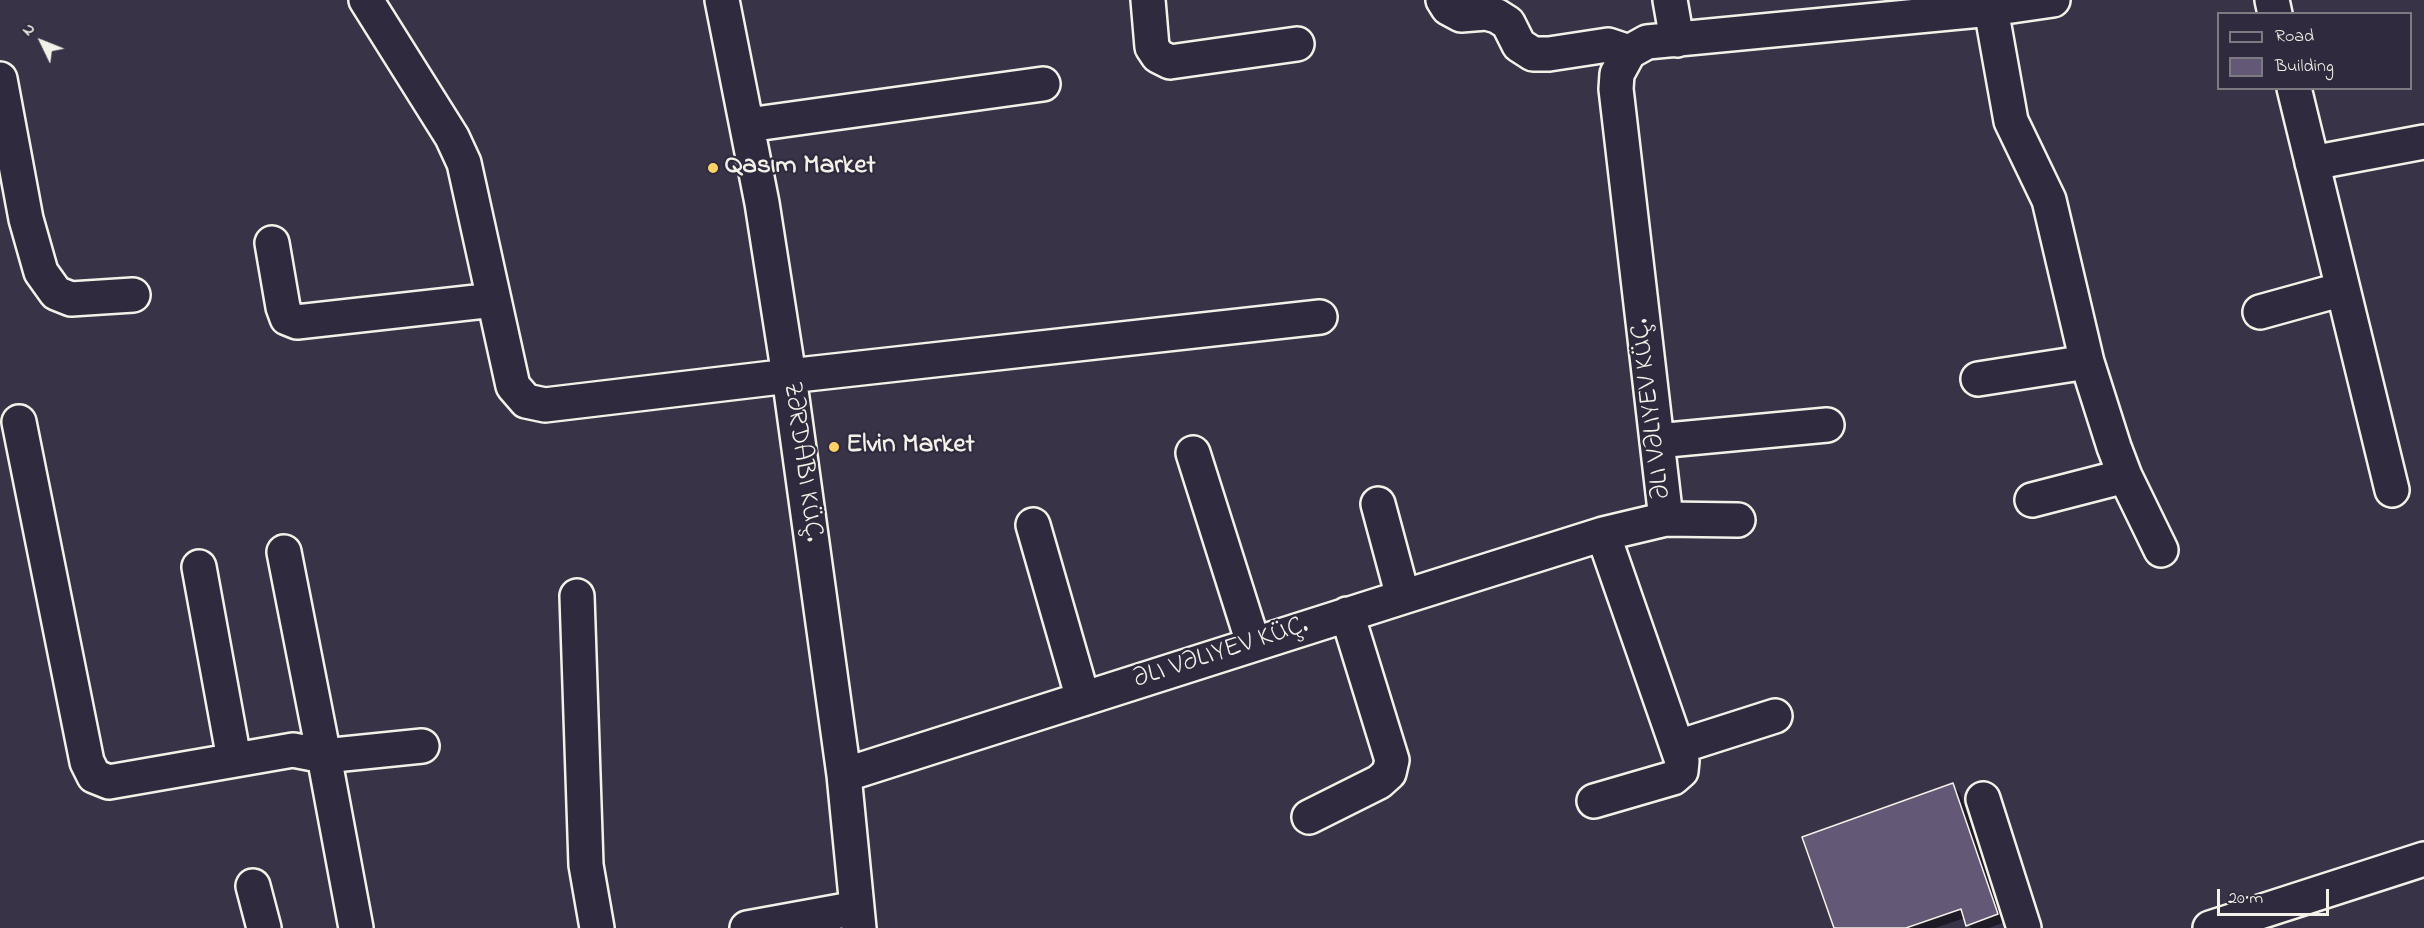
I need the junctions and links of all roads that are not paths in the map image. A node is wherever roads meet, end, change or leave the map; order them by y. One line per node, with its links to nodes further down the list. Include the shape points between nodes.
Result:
1 (366, 0): 20 (street, via 452,136 464,163)
2 (722, 0): 14 (street, ZƏRDABI KÜÇ.)
3 (1148, 0): 9 (street, via 1152,47 1158,56 1170,62)
4 (1443, 0): 10 (street, via 1461,15 1486,13 1508,22 1519,45 1533,54 1608,45)
5 (1670, 0): 8 (street)
6 (2053, 0): 7 (street)
7 (1991, 9): 8 (street); 23 (street, via 2011,121 2049,200)
8 (1677, 40): 10 (street, via 1647,42)
9 (1297, 44)
10 (1629, 52): 28 (street, ƏLI VƏLIYEV KÜÇ., via 1617,74 1616,89)
11 (0, 79): 19 (street, via 26,219 41,272 56,293 71,299)
12 (1043, 84): 14 (street)
13 (2294, 90): 16 (street)
14 (748, 124): 24 (street, ZƏRDABI KÜÇ.)
15 (2424, 142): 16 (street)
16 (2312, 164): 18 (street)
17 (272, 243): 20 (street, via 283,307 287,318 297,322)
18 (2343, 289): 21 (street); 31 (street)
19 (133, 295)
20 (494, 300): 24 (street, via 513,386 526,401 545,405)
21 (2260, 312)
22 (1320, 317): 24 (street)
23 (2087, 362): 25 (street); 30 (street)
24 (789, 376): 51 (street, ZƏRDABI KÜÇ.)
25 (1978, 379)
26 (19, 422): 50 (street, via 87,762 94,777 109,782)
27 (1827, 425): 28 (street)
28 (1657, 441): 34 (street, ƏLI VƏLIYEV KÜÇ.)
29 (1193, 453): 44 (street)
30 (2125, 476): 32 (street); 38 (street)
31 (2392, 490)
32 (2032, 500)
33 (1378, 504): 42 (street)
34 (1666, 519): 35 (street); 37 (street, ƏLI VƏLIYEV KÜÇ.)
35 (1738, 520)
36 (1033, 525): 45 (street)
37 (1603, 534): 42 (street, ƏLI VƏLIYEV KÜÇ.); 48 (street)
38 (2161, 550)
39 (284, 552): 49 (street)
40 (199, 567): 50 (street)
41 (577, 596): 60 (street, via 586,865)
42 (1402, 597): 43 (street, ƏLI VƏLIYEV KÜÇ.)
43 (1347, 614): 44 (street, ƏLI VƏLIYEV KÜÇ.); 54 (street, via 1392,760 1389,773 1379,782)
44 (1253, 644): 45 (street, ƏLI VƏLIYEV KÜÇ.)
45 (1083, 699): 51 (street, ƏLI VƏLIYEV KÜÇ.)
46 (1775, 716): 48 (street)
47 (422, 746): 49 (street)
48 (1678, 747): 53 (street, via 1681,771 1673,778)
49 (324, 756): 50 (street, via 293,750); 59 (street)
50 (234, 759)
51 (844, 775): 57 (street, ZƏRDABI KÜÇ.)
52 (1983, 799): 62 (street)
53 (1594, 801)
54 (1309, 818)
55 (2424, 859): 63 (street)
56 (253, 886): 58 (street)
57 (858, 918): 61 (street)
58 (264, 928)
59 (356, 928)
60 (597, 928)
61 (747, 928)
62 (2024, 928)
63 (2210, 928)

